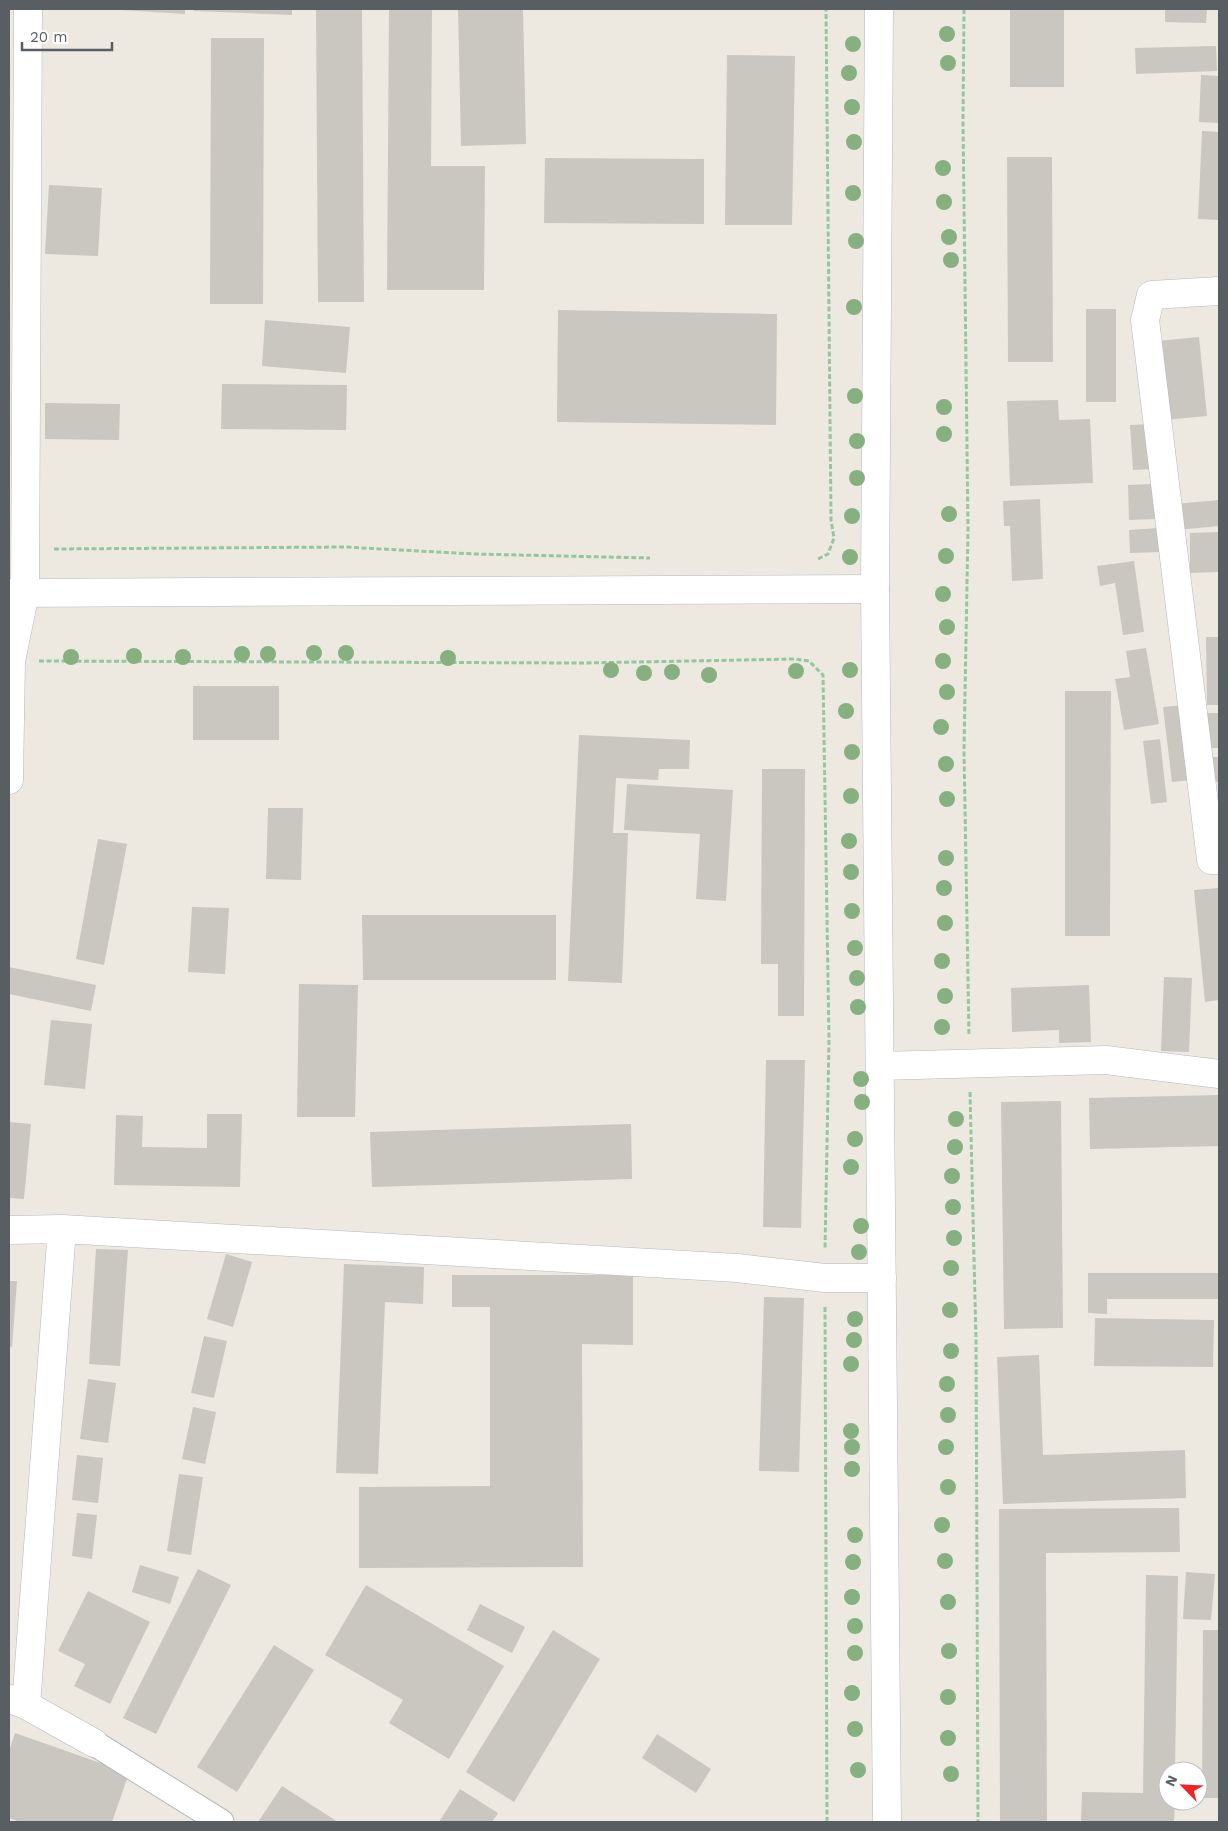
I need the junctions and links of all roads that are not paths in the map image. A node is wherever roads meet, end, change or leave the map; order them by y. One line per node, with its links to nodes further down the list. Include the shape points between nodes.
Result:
1 (28, 9): 5 (street, via 25,548)
2 (879, 9): 4 (street)
3 (1219, 291): 7 (street, via 1151,295 1145,320 1211,860)
4 (875, 589): 5 (street); 8 (street)
5 (17, 593): 6 (street, via 11,661)
6 (9, 780)
7 (1219, 860)
8 (880, 1066): 9 (street, via 1106,1060); 12 (street)
9 (1219, 1074)
10 (62, 1229): 11 (street); 12 (street, via 737,1268 825,1278); 13 (street)
11 (9, 1230)
12 (882, 1278): 16 (street)
13 (18, 1702): 14 (street)
14 (94, 1743): 15 (street)
15 (220, 1822)
16 (887, 1822)

